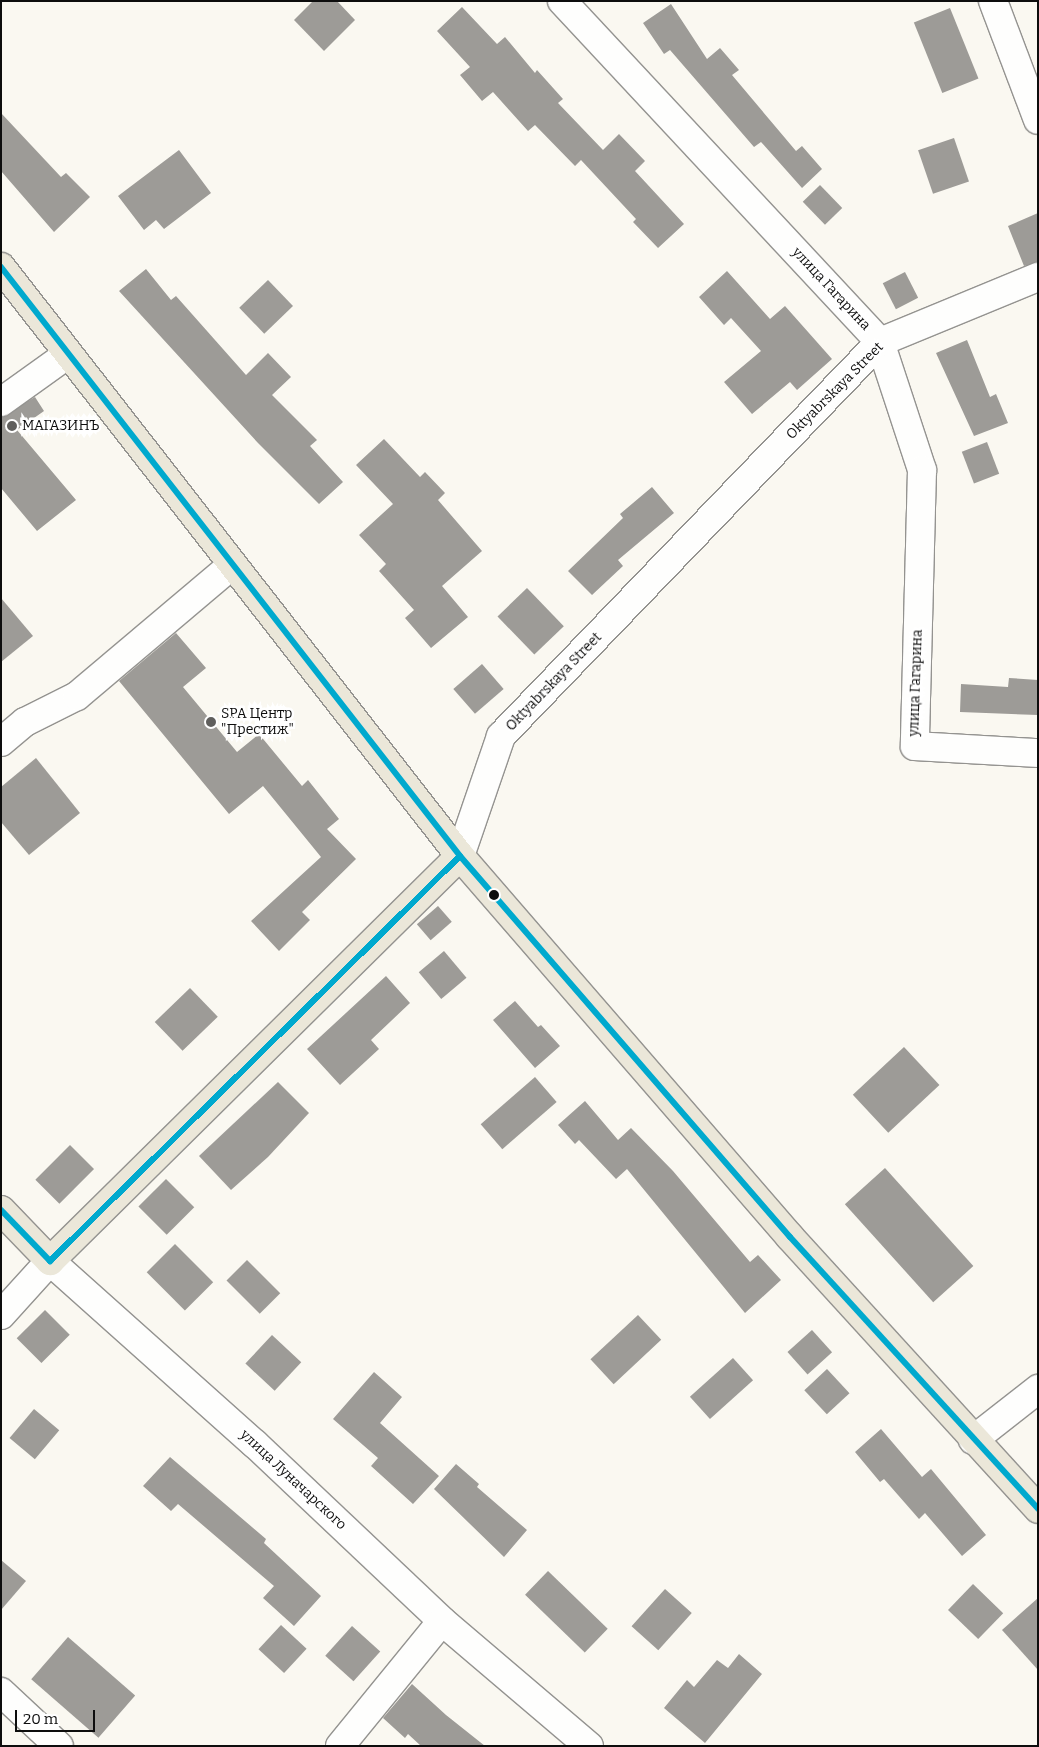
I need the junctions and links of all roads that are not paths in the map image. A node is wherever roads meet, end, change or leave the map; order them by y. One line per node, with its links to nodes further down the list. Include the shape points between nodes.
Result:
1 (562, 1): 6 (street, улица Гагарина)
2 (993, 1): 3 (street)
3 (1038, 120)
4 (1, 267): 7 (main road)
5 (1038, 277): 6 (street, Oktyabrskaya Street)
6 (880, 342): 11 (street, улица Гагарина, via 922,470 915,746); 12 (street, Oktyabrskaya Street, via 502,736)
7 (68, 354): 8 (street); 9 (main road)
8 (1, 402)
9 (231, 566): 10 (street, via 78,696 24,722); 12 (main road)
10 (1, 742)
11 (1038, 753)
12 (460, 856): 14 (main road, Oktyabrskaya Street); 17 (main road, via 783,1230)
13 (1, 1210): 14 (main road, улица Луначарского)
14 (50, 1261): 15 (street, Oktyabrskaya Street); 19 (street, улица Луначарского, via 255,1444)
15 (1, 1315)
16 (1038, 1389): 17 (street)
17 (973, 1440): 18 (main road)
18 (1038, 1510)
19 (442, 1621): 22 (street); 23 (street, улица Луначарского)
20 (1, 1692): 21 (street)
21 (58, 1746)
22 (340, 1746)
23 (589, 1746)

